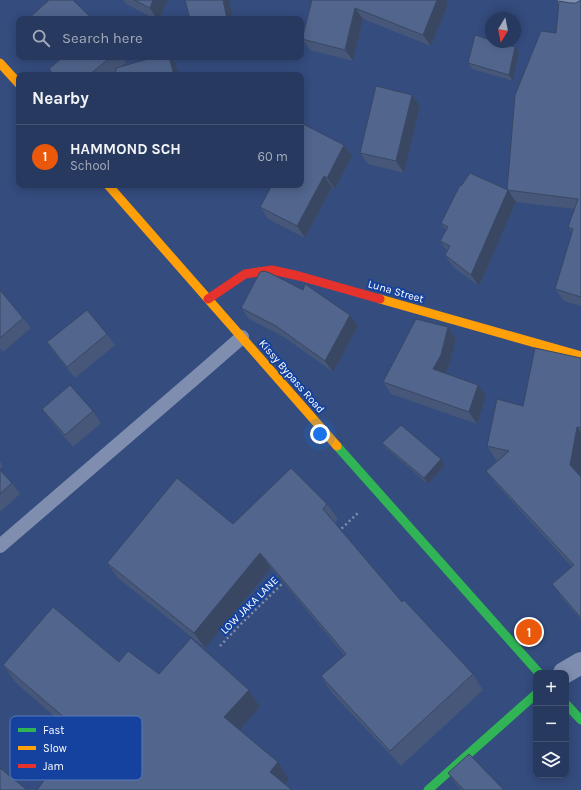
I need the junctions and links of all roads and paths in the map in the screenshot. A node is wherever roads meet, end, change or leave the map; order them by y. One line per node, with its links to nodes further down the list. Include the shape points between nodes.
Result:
1 (569, 0): 2 (street)
2 (581, 3)
3 (0, 63): 4 (main road)
4 (16, 81)
5 (111, 188): 6 (main road, Kissy Bypass Road)
6 (208, 299): 7 (main road, Kissy Bypass Road); 8 (main road, Luna Street, via 245,274 272,270)
7 (242, 337): 9 (main road, Kissy Bypass Road); 11 (lane)
8 (581, 356)
9 (378, 494): 10 (path); 15 (main road, Kissy Bypass Road)
10 (335, 534)
11 (0, 546)
12 (285, 581): 13 (path, LOW JAKA LANE)
13 (220, 646)
14 (581, 663): 16 (street)
15 (536, 670)
16 (569, 670)
17 (533, 697): 20 (main road)
18 (568, 706): 19 (main road)
19 (581, 720)
20 (428, 790)

